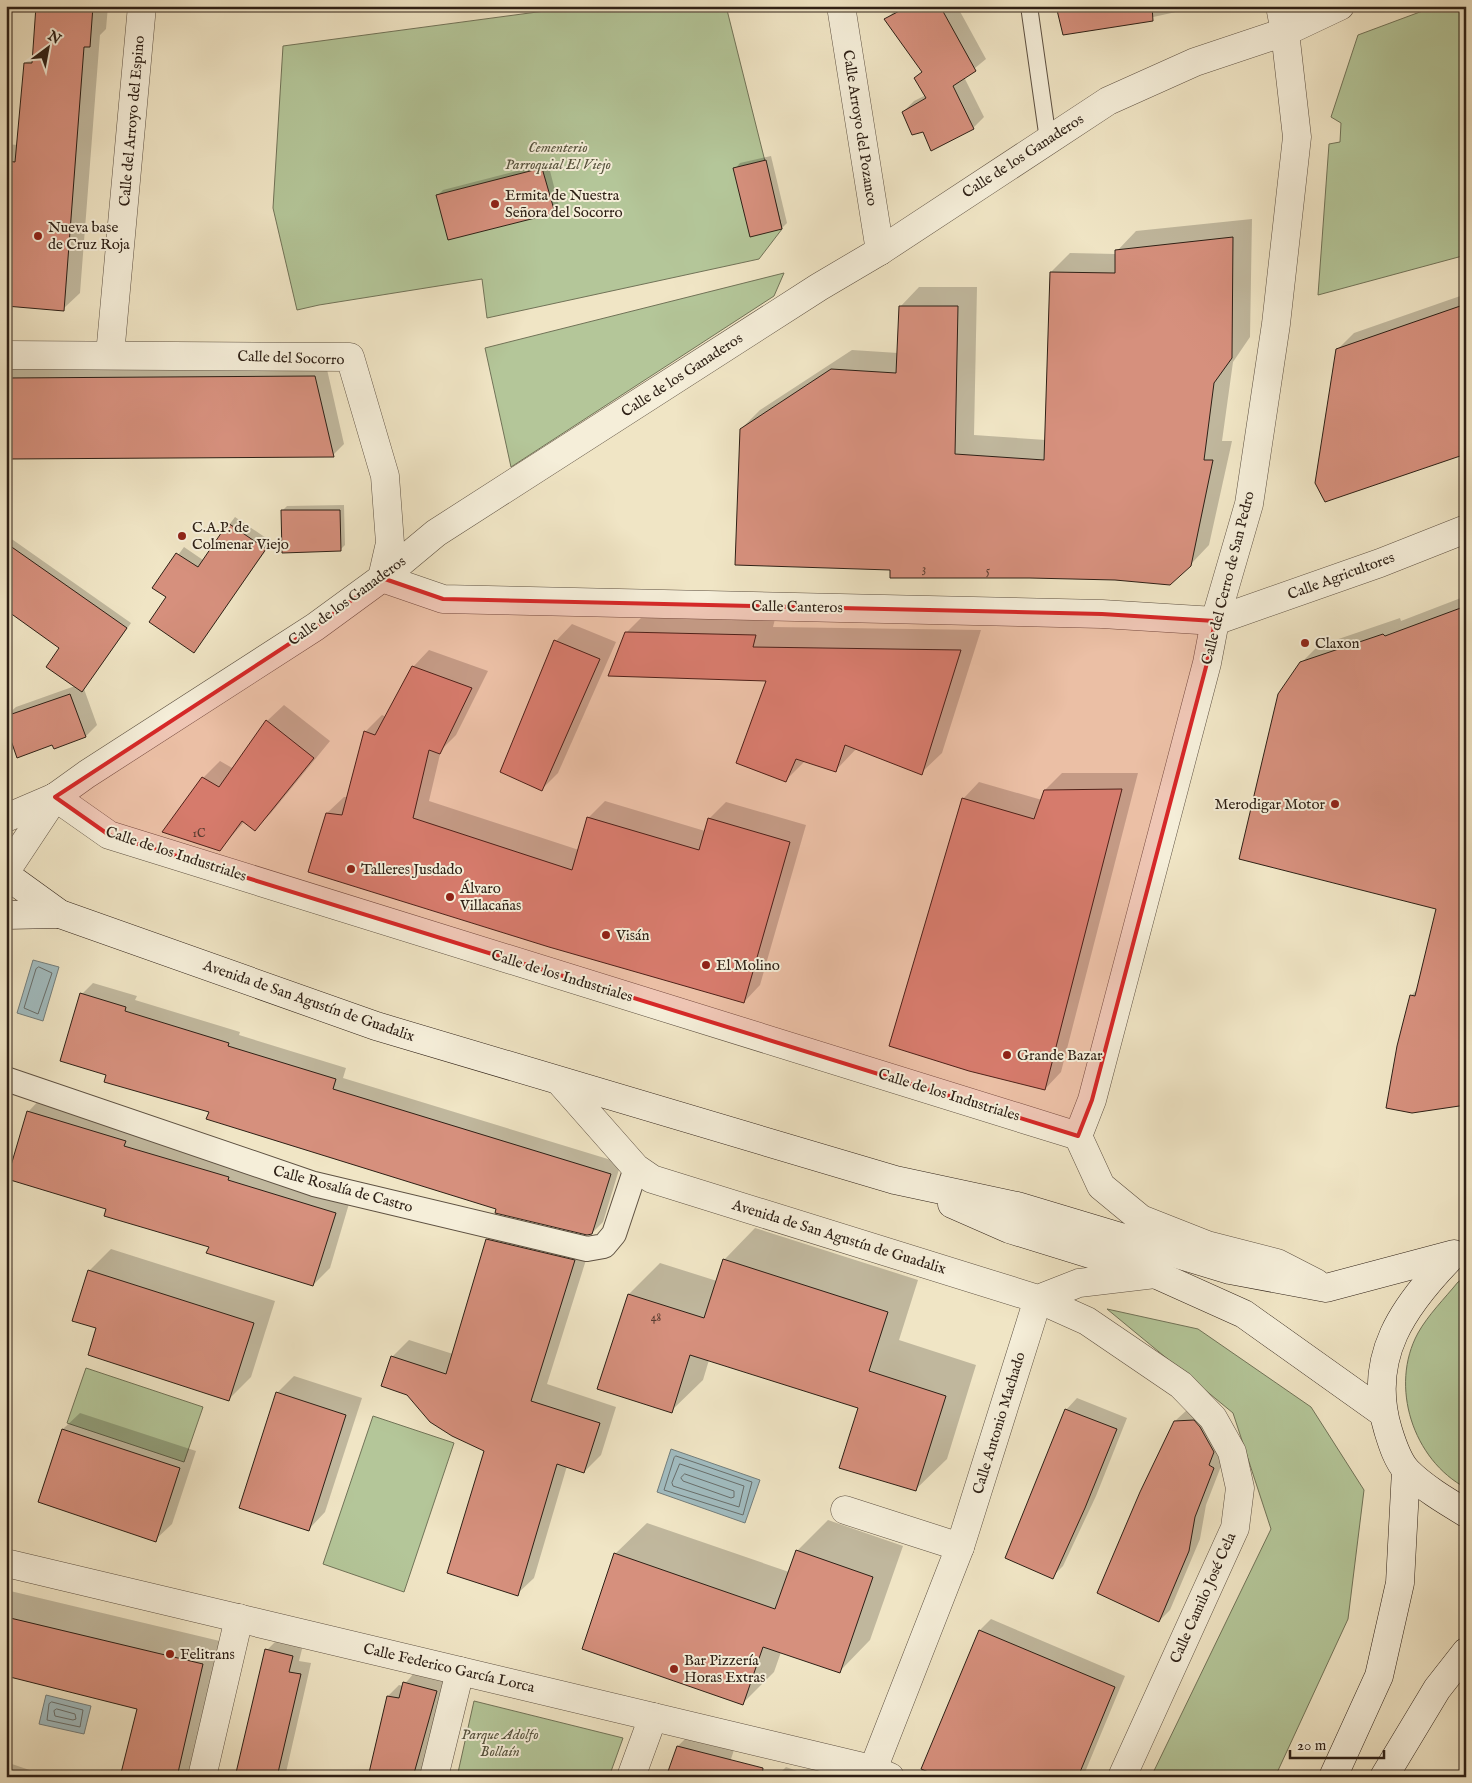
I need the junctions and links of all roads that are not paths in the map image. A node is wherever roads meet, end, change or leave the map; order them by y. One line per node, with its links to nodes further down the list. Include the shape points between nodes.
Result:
1 (142, 6): 8 (street, Calle del Arroyo del Espino)
2 (840, 6): 7 (street, Calle Arroyo del Pozanco)
3 (1029, 6): 6 (lane)
4 (1340, 6): 5 (street, Calle de los Ganaderos)
5 (1283, 19): 6 (street, Calle de los Ganaderos, via 1108,101); 12 (street, Calle del Cerro de San Pedro, via 1297,137 1276,324 1248,504)
6 (1048, 140): 7 (street, Calle de los Ganaderos)
7 (880, 251): 11 (street, Calle de los Ganaderos, via 436,533)
8 (110, 354): 9 (street, Calle del Socorro); 11 (street, Calle del Socorro, via 350,357 385,476 390,543)
9 (6, 356)
10 (1466, 530): 12 (street, Calle Agricultores)
11 (382, 578): 12 (street, Calle Canteros, via 443,599 1102,614); 13 (street, Calle de los Ganaderos, via 315,627)
12 (1215, 620): 21 (street, Calle del Cerro de San Pedro, via 1208,663 1095,1090)
13 (55, 798): 14 (street, Calle de los Ganaderos); 15 (street, Calle de los Ganaderos); 21 (street, Calle de los Industriales, via 109,835)
14 (6, 818)
15 (6, 871)
16 (6, 875): 17 (street, Avenida de San Agustín de Guadalix)
17 (60, 914): 18 (street, Avenida de San Agustín de Guadalix); 20 (street, Avenida de San Agustín de Guadalix, via 376,1026)
18 (6, 915)
19 (6, 1079): 22 (street, Calle Rosalía de Castro, via 314,1184 587,1249 604,1246 614,1234)
20 (561, 1083): 22 (street, Avenida de San Agustín de Guadalix); 23 (street, Avenida de San Agustín de Guadalix)
21 (1078, 1136): 26 (street, via 1101,1186 1141,1219 1207,1245 1277,1264)
22 (636, 1168): 27 (street, Avenida de San Agustín de Guadalix, via 652,1179)
23 (895, 1180): 25 (street, Avenida de San Agustín de Guadalix, via 1010,1229); 26 (street, Avenida de San Agustín de Guadalix, via 1018,1206 1230,1270)
24 (1460, 1249): 26 (street, Avenida de San Agustín de Guadalix); 28 (street, via 1424,1284 1399,1320 1382,1368)
25 (1155, 1274): 27 (street, via 1079,1283); 28 (street, Avenida de San Agustín de Guadalix, via 1244,1314)
26 (1326, 1288)
27 (1038, 1299): 32 (street, Calle Antonio Machado); 42 (street, Calle Camilo José Cela, via 1087,1321 1181,1385 1213,1418 1232,1452 1240,1488 1235,1528)
28 (1383, 1413): 29 (street, via 1393,1447)
29 (1406, 1470): 31 (street); 43 (street, via 1400,1583 1379,1676)
30 (845, 1510): 32 (street)
31 (1466, 1513)
32 (960, 1548): 38 (street, Calle Antonio Machado)
33 (6, 1563): 34 (street, Calle Federico García Lorca)
34 (239, 1618): 36 (street, Calle Federico García Lorca); 39 (street)
35 (1466, 1652): 44 (street, via 1437,1689)
36 (460, 1671): 37 (street, Calle Federico García Lorca); 40 (street)
37 (653, 1717): 38 (street, Calle Federico García Lorca); 41 (street)
38 (877, 1774)
39 (202, 1777)
40 (434, 1777)
41 (631, 1777)
42 (1122, 1777)
43 (1333, 1777)
44 (1384, 1777)

